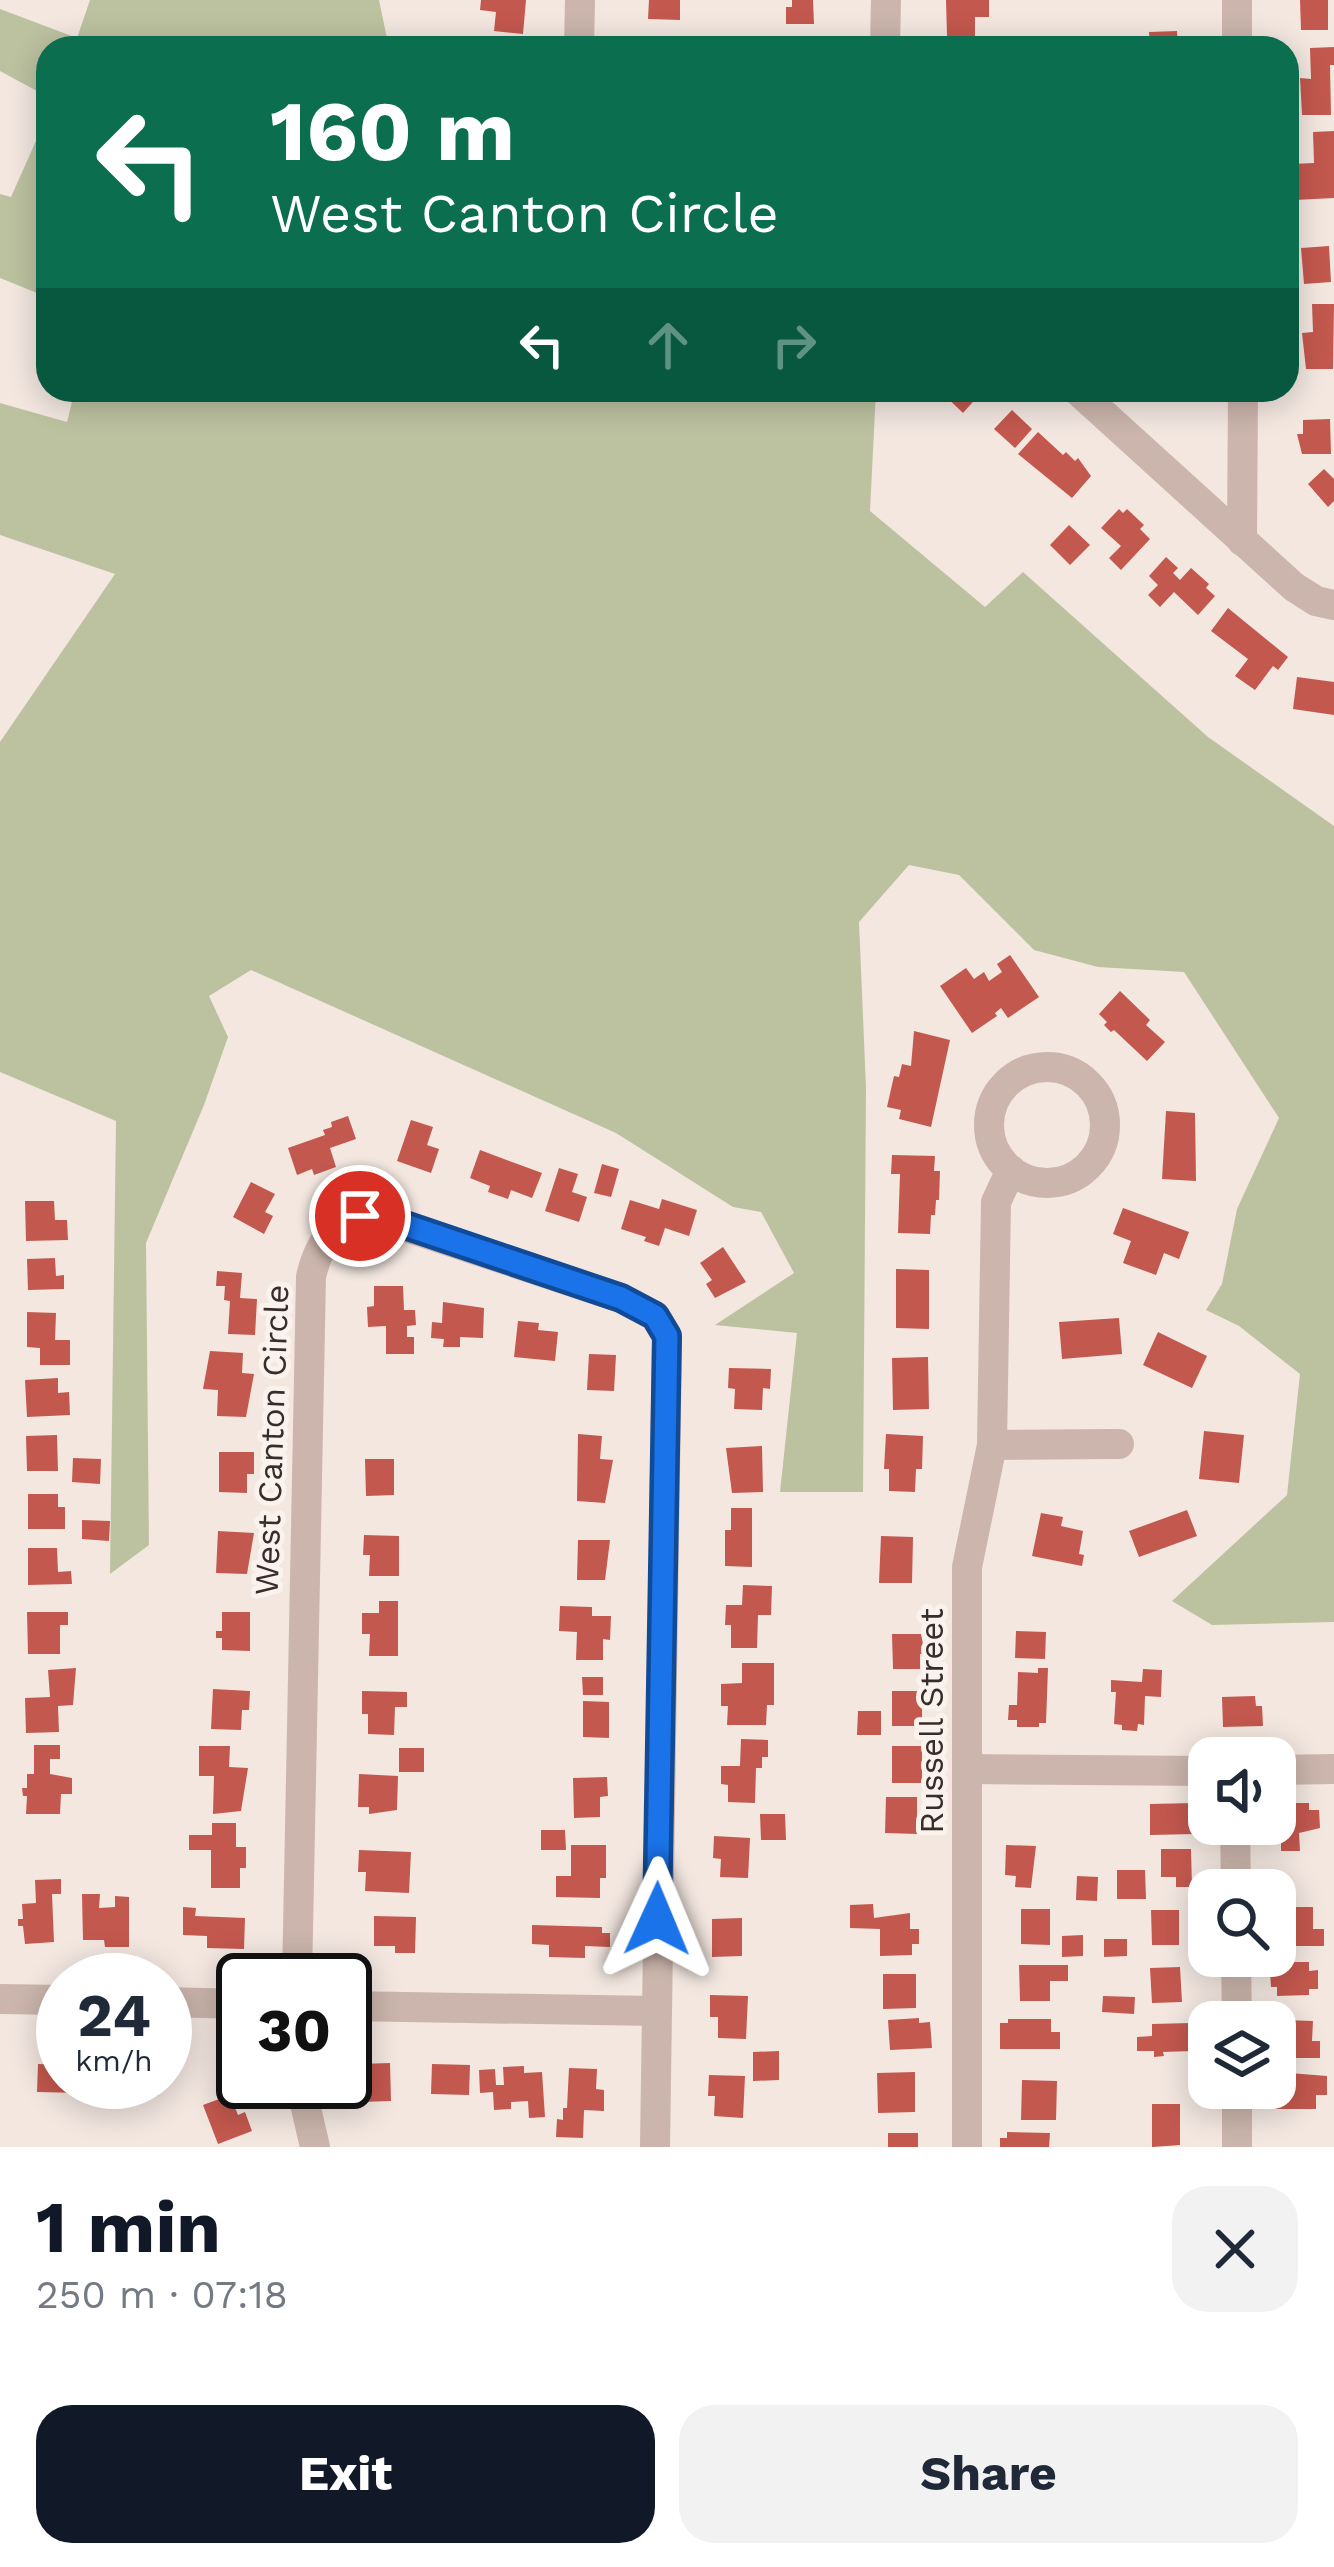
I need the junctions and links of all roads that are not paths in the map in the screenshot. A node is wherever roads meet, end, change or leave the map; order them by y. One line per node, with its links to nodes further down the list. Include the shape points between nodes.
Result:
1 (580, 0): 4 (street)
2 (886, 0): 5 (street)
3 (1237, 0): 6 (street)
4 (580, 36)
5 (885, 36)
6 (1238, 36)
7 (1090, 402): 9 (street)
8 (1243, 402): 9 (street)
9 (1243, 541): 10 (street, via 1294,587)
10 (1334, 605)
11 (1010, 1169): 13 (street, Russell Street, via 996,1202)
12 (1119, 1444): 13 (street)
13 (992, 1445): 14 (street, Russell Street, via 967,1567)
14 (967, 1769): 17 (street); 27 (street, Russell Street)
15 (1334, 1769): 16 (street)
16 (1296, 1770)
17 (1188, 1771)
18 (297, 1953): 22 (street, West Canton Circle, via 311,1277 329,1235 373,1216 621,1298 655,1316 667,1336)
19 (0, 1999): 20 (street)
20 (36, 2000)
21 (372, 2006): 22 (street)
22 (656, 2011): 26 (street)
23 (306, 2109): 25 (street)
24 (1237, 2109): 28 (street)
25 (314, 2147)
26 (655, 2147)
27 (967, 2147)
28 (1238, 2147)

